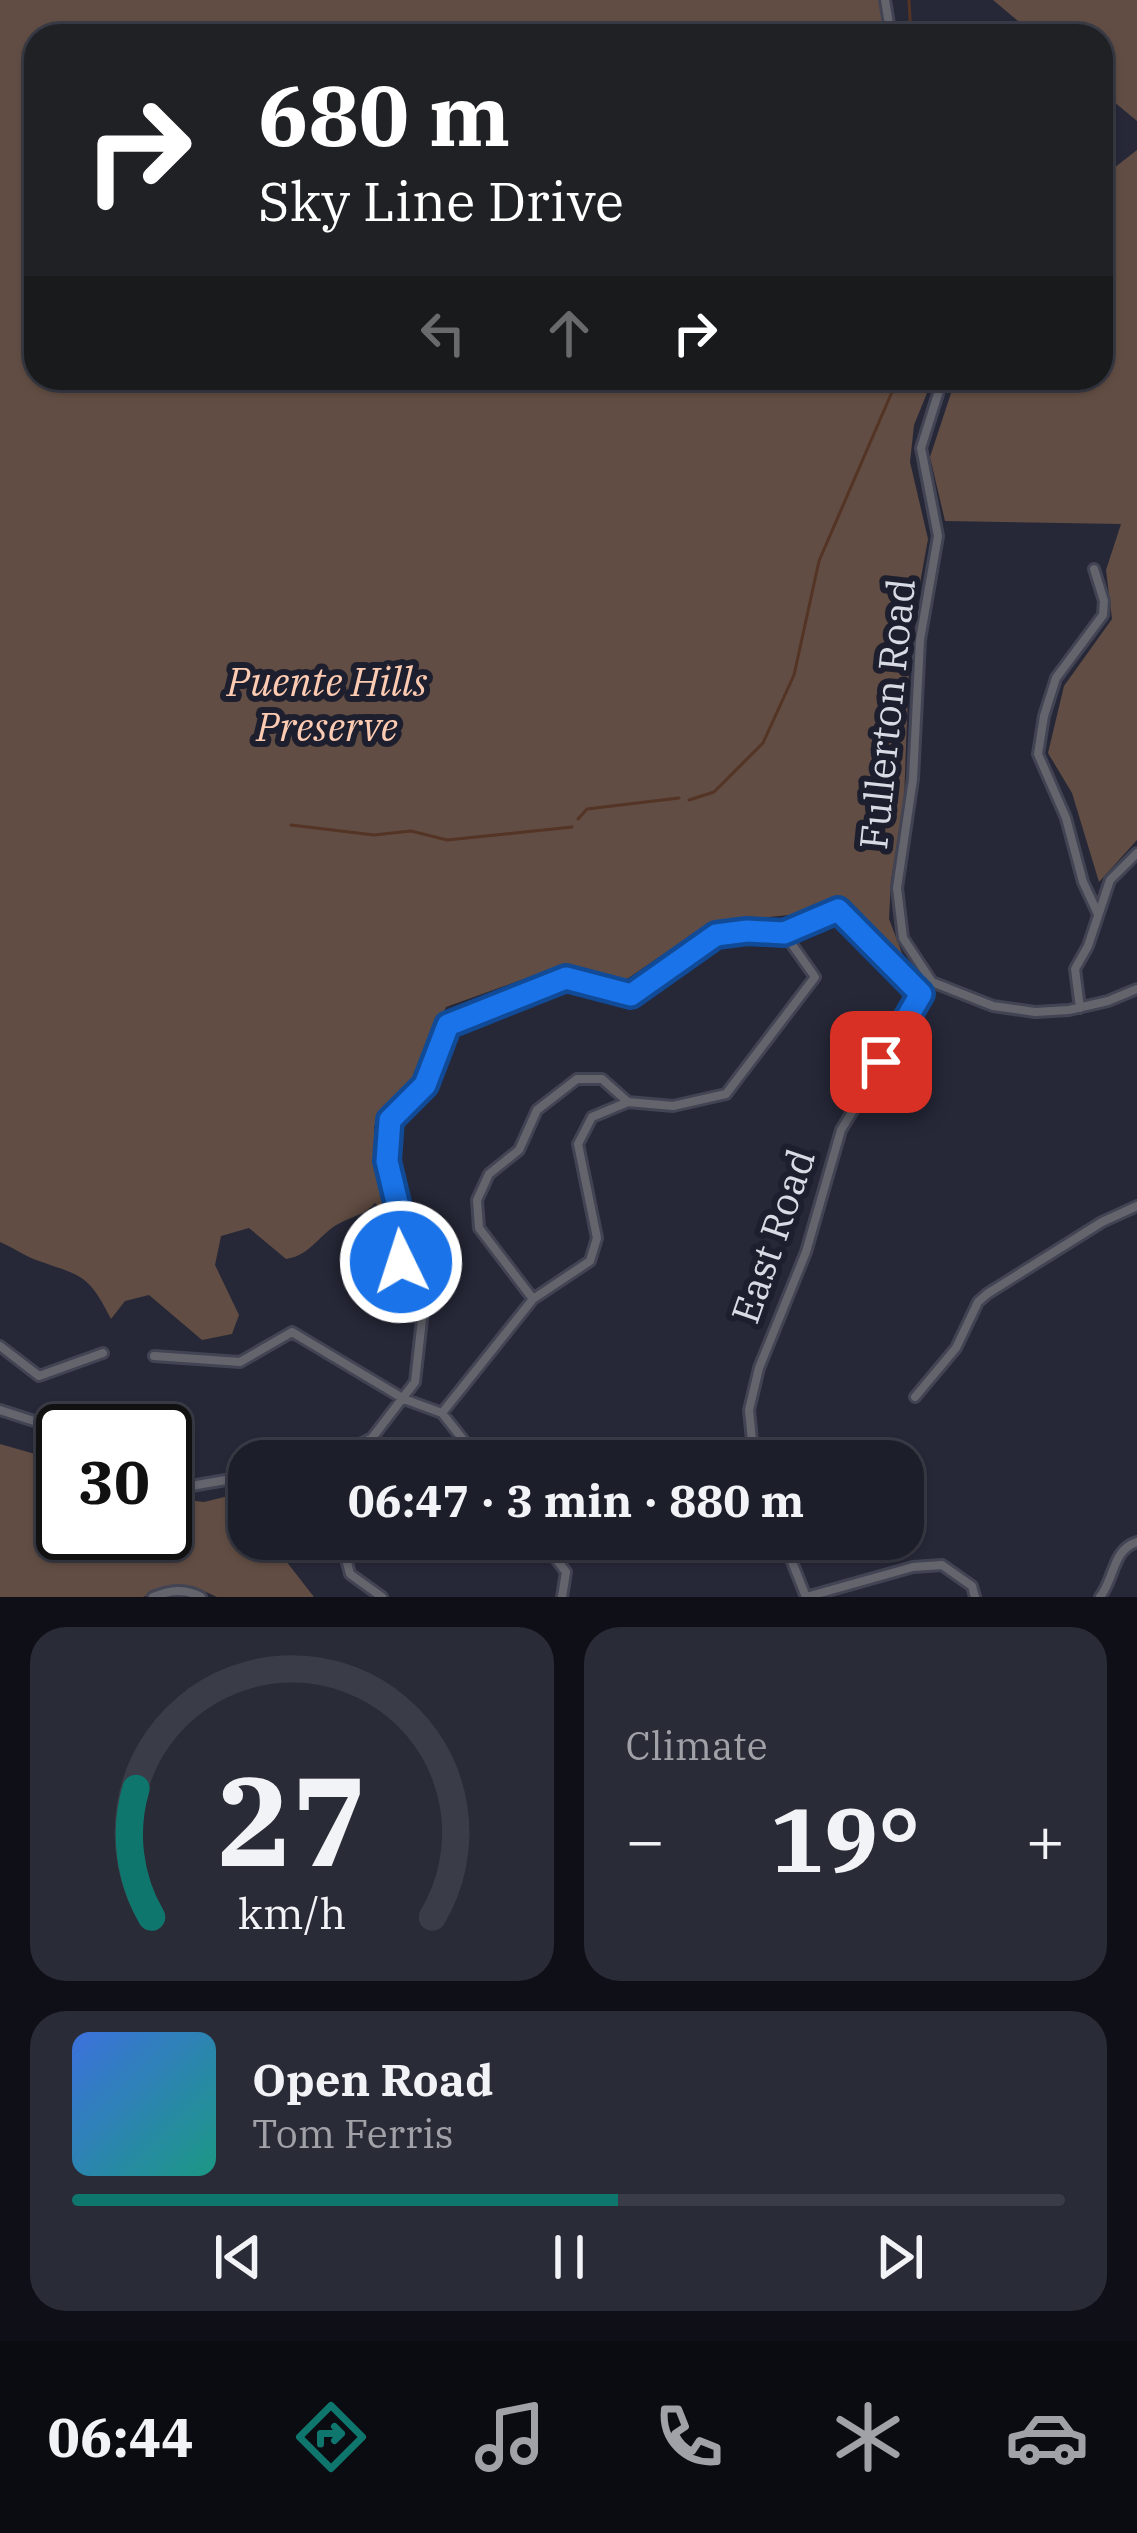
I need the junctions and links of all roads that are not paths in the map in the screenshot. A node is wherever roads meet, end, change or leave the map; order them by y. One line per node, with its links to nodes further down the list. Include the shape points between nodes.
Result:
1 (939, 390): 6 (street, Fullerton Road, via 921,446 938,536 896,895 905,943)
2 (1094, 569): 4 (street, via 1103,615 1055,678 1038,754)
3 (1137, 853): 4 (street, via 1113,876)
4 (1098, 914): 9 (street, via 1071,973)
5 (784, 933): 8 (street, via 838,910); 10 (street, via 815,976 726,1094 674,1106); 17 (street, via 716,935 631,995 566,978 448,1025 425,1085 390,1120 387,1161 401,1262 422,1319 415,1382)
6 (932, 982): 8 (street, East Road); 9 (street, via 1006,1009)
7 (1137, 988): 9 (street)
8 (921, 994): 23 (street, East Road, via 841,1130 806,1252 759,1368)
9 (1080, 1008)
10 (628, 1102): 12 (street, via 592,1118 578,1144 597,1238 590,1261); 12 (street, via 602,1079 577,1079 537,1110 519,1150 488,1174 477,1200 479,1228)
11 (1137, 1206): 16 (street, via 986,1294 956,1348)
12 (533, 1299): 19 (street)
13 (0, 1346): 14 (street, via 39,1376)
14 (103, 1353)
15 (154, 1356): 17 (street, via 240,1362 292,1332)
16 (915, 1396)
17 (404, 1399): 19 (street); 21 (street)
18 (0, 1410): 20 (street)
19 (442, 1413): 22 (street)
20 (36, 1422)
21 (368, 1440)
22 (463, 1440)
23 (752, 1440)
24 (228, 1480): 25 (street)
25 (192, 1486)
26 (1137, 1542): 36 (street, via 1119,1554)
27 (346, 1560): 32 (street, via 350,1574)
28 (557, 1560): 33 (street, via 566,1572)
29 (791, 1560): 34 (street)
30 (153, 1597): 31 (street)
31 (200, 1597)
32 (382, 1597)
33 (562, 1597)
34 (806, 1597): 35 (street, via 942,1565)
35 (975, 1597)
36 (1100, 1597)

